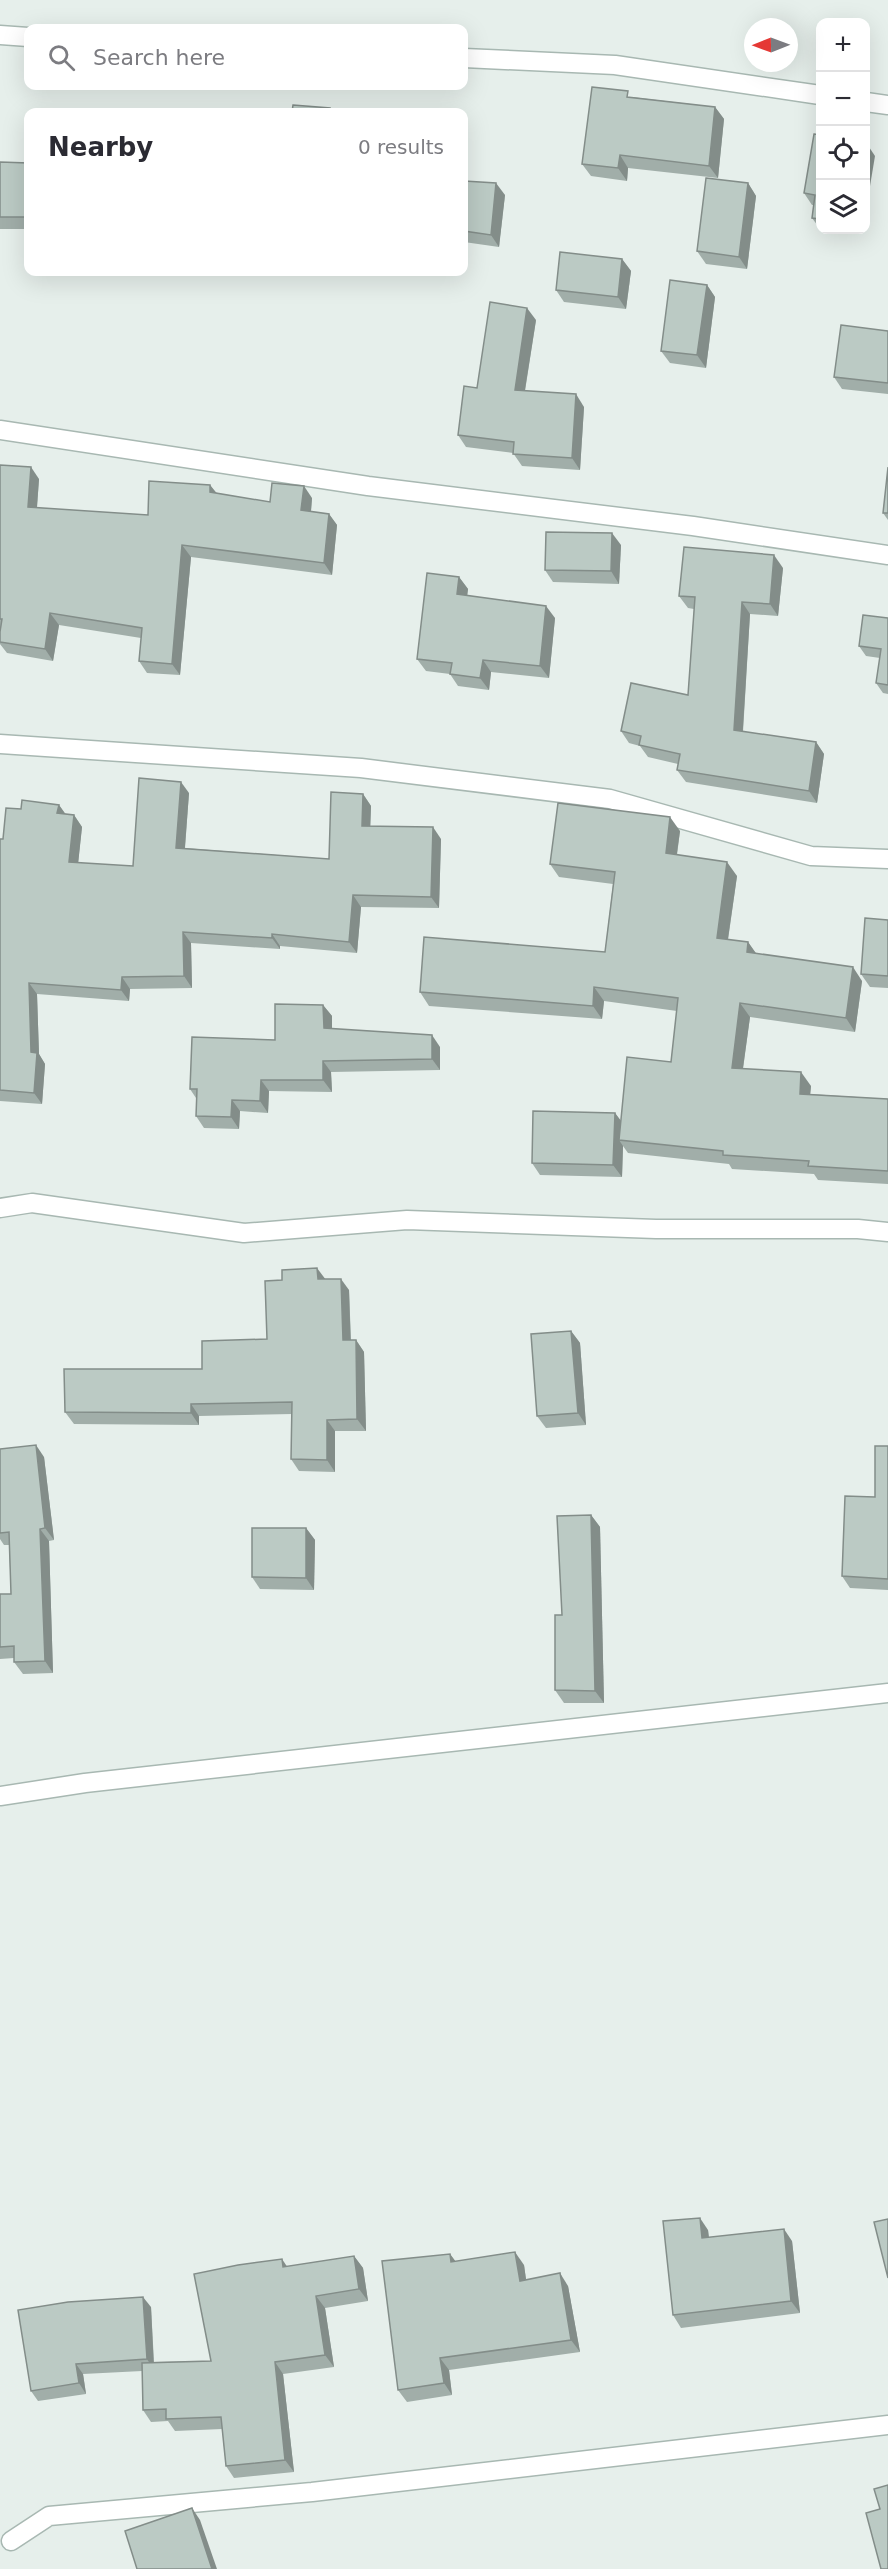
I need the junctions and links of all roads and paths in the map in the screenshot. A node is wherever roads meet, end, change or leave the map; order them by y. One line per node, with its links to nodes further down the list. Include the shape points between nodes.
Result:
1 (0, 35): 2 (street)
2 (24, 37)
3 (468, 58): 4 (street, via 615,65)
4 (816, 94)
5 (870, 103): 6 (street)
6 (888, 105)
7 (0, 430): 8 (street, via 368,486 693,526)
8 (888, 555)
9 (0, 744): 10 (street, via 361,768 610,799 811,856)
10 (888, 859)
11 (0, 1208): 12 (street, via 32,1203 244,1233 407,1220)
12 (888, 1232)
13 (888, 1693): 14 (street, via 85,1783)
14 (0, 1796)
15 (888, 2425): 16 (street, via 312,2492 49,2516)
16 (11, 2541)

